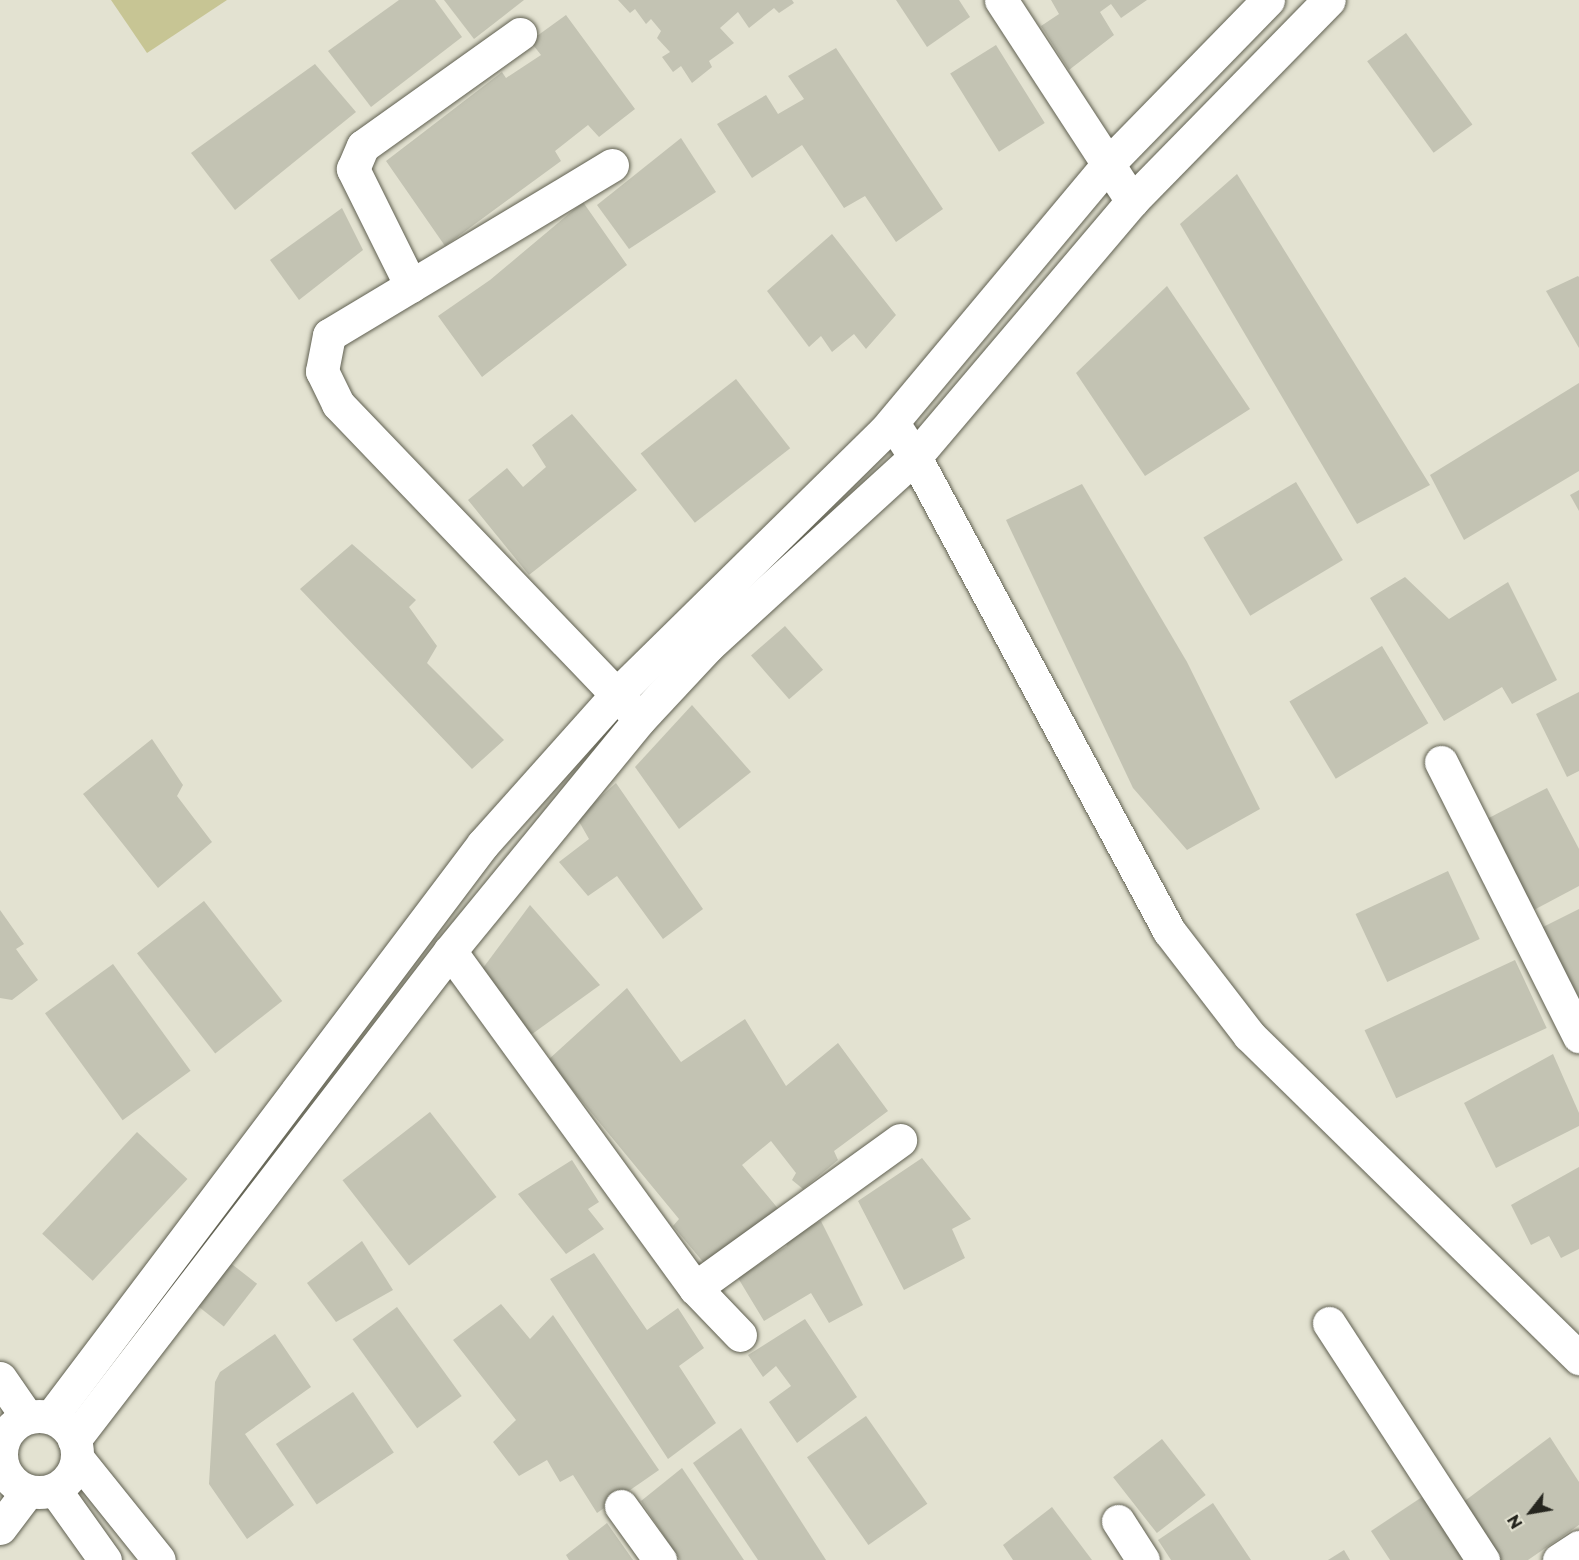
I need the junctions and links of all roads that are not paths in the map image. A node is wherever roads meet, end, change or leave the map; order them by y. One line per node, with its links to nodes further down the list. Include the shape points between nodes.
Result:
1 (1001, 0): 5 (street)
2 (1268, 0): 5 (street)
3 (1329, 0): 7 (street)
4 (520, 34): 8 (street, via 363,146 352,169)
5 (1108, 164): 7 (street); 9 (street)
6 (612, 165): 8 (street)
7 (1132, 201): 10 (street)
8 (411, 286): 11 (street, via 329,335 322,371 338,404)
9 (893, 423): 10 (street); 11 (street)
10 (915, 457): 12 (street, via 708,646); 20 (street, via 1169,931 1249,1035)
11 (616, 695): 12 (street); 22 (street, via 468,863)
12 (639, 719): 14 (street)
13 (1441, 762): 15 (street)
14 (450, 951): 17 (street); 24 (street)
15 (1579, 1036)
16 (900, 1140): 17 (street)
17 (695, 1288): 19 (street)
18 (1329, 1323): 34 (street)
19 (740, 1335)
20 (1579, 1358)
21 (0, 1378): 22 (street)
22 (39, 1417): 23 (street, via 8,1431); 24 (street, via 63,1424)
23 (1, 1450): 25 (street, via 8,1476)
24 (76, 1450): 25 (street, via 74,1472 66,1482); 31 (street)
25 (41, 1491): 28 (street); 30 (street)
26 (621, 1506): 32 (street)
27 (1118, 1521): 33 (street)
28 (0, 1528)
29 (1579, 1547): 35 (street)
30 (105, 1560)
31 (159, 1560)
32 (660, 1560)
33 (1143, 1560)
34 (1483, 1560)
35 (1559, 1560)

